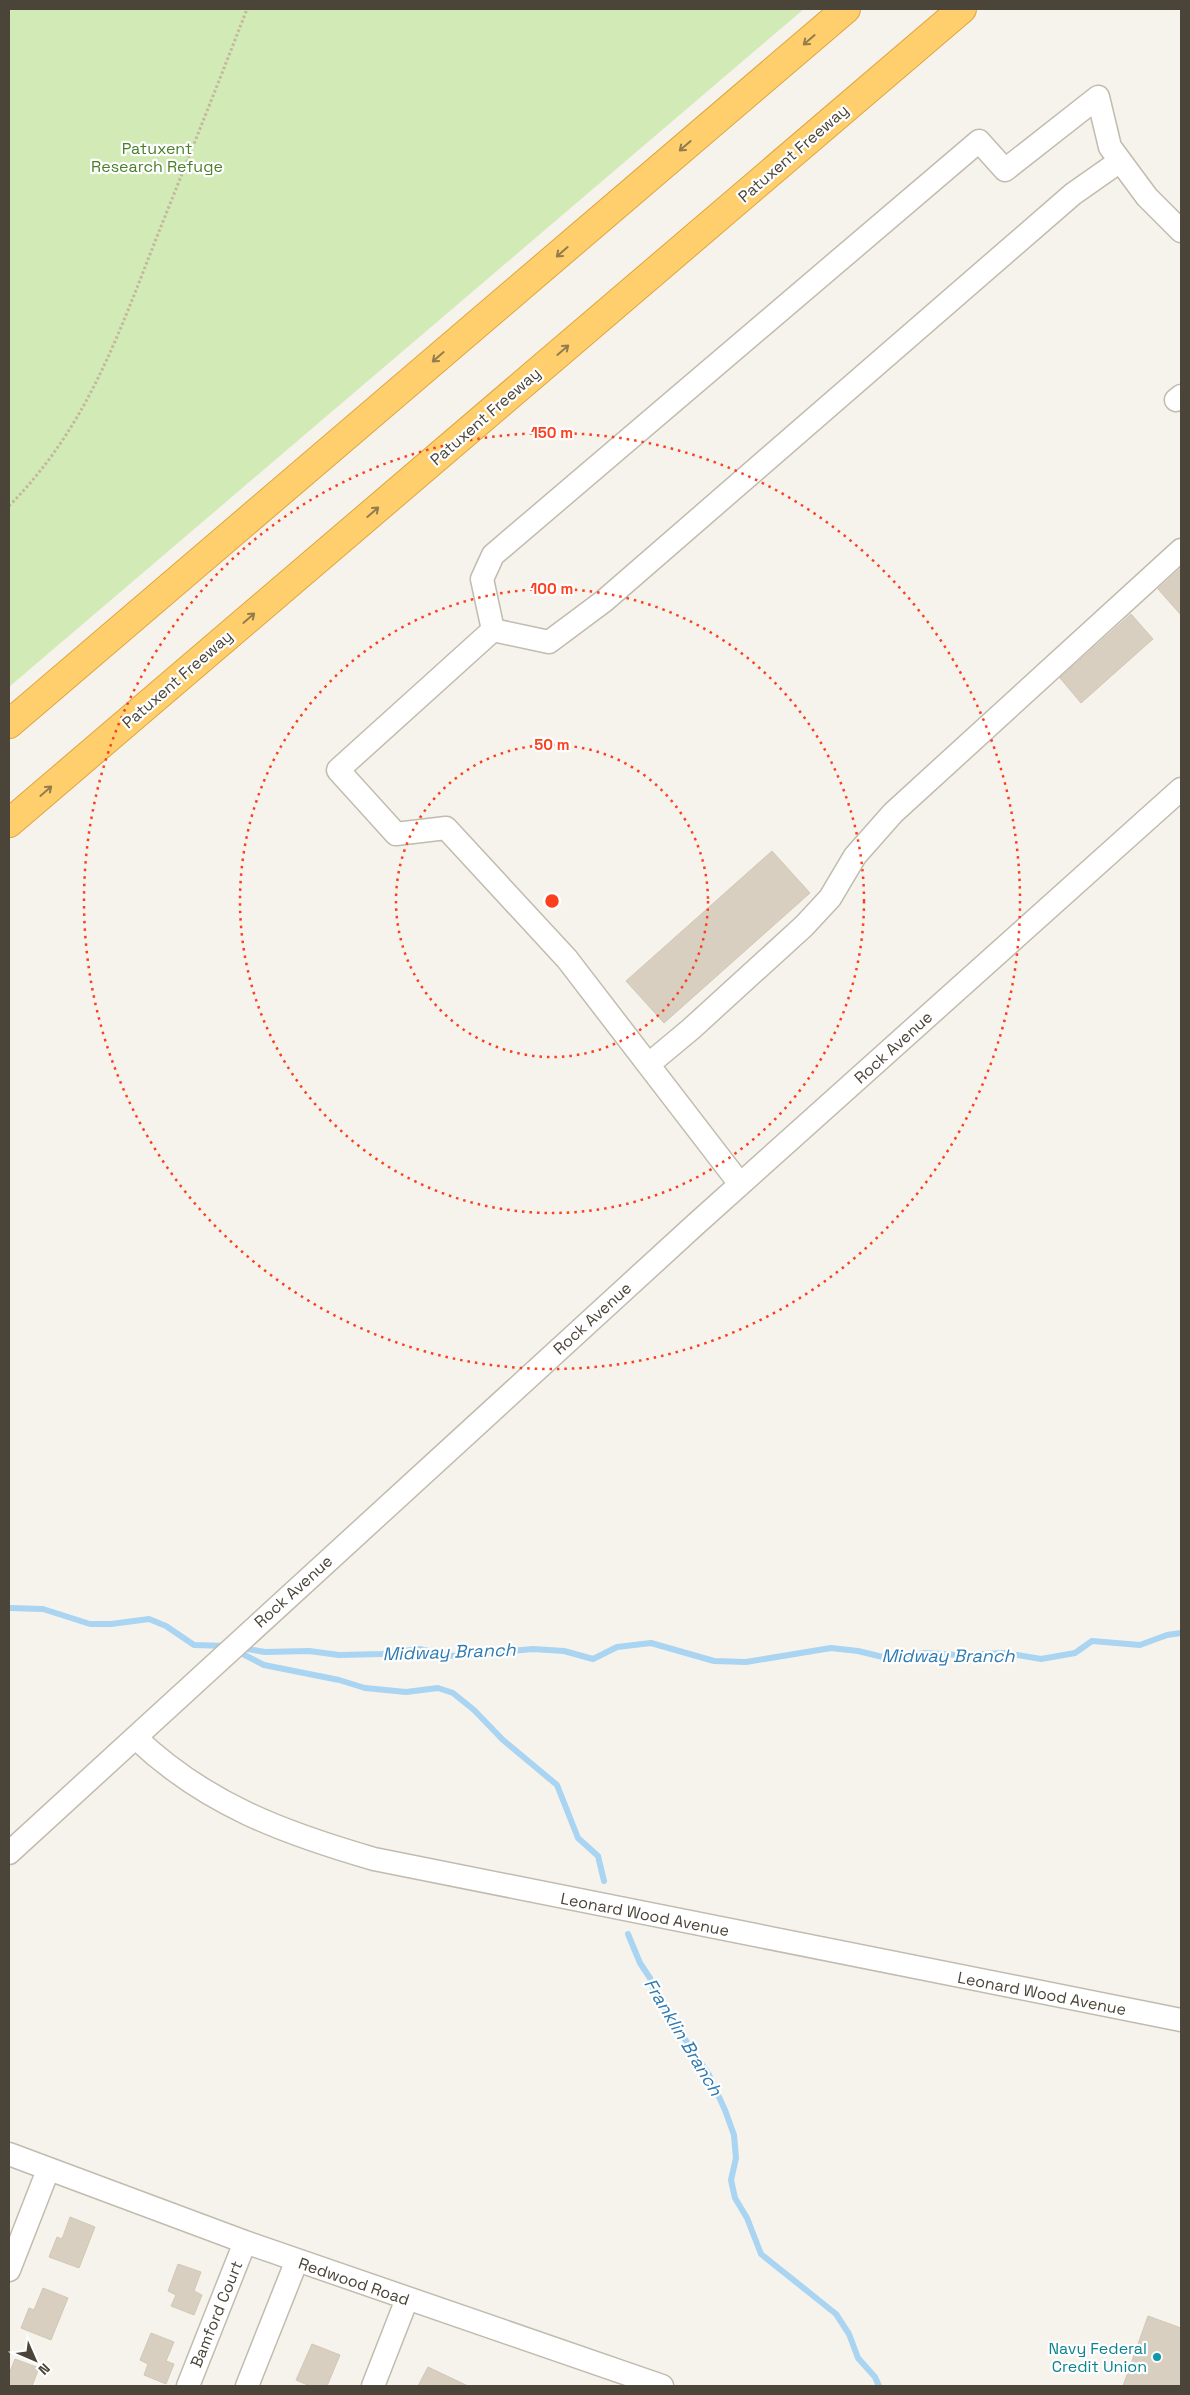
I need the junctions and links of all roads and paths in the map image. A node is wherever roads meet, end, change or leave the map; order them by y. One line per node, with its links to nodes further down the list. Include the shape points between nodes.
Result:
1 (247, 9): 6 (path, via 112,352 79,417 45,466)
2 (846, 9): 9 (highway, one-way to 9)
3 (962, 9): 11 (highway, Patuxent Freeway, one-way to 3)
4 (1120, 161): 5 (street, via 1147,197); 8 (street, via 1073,194 604,601 549,642); 8 (street, via 1110,147 1098,97 1005,170 979,141 497,552 482,579)
5 (1181, 231)
6 (9, 506)
7 (1181, 550): 12 (street, via 893,813 855,856 830,898 804,926)
8 (493, 630): 12 (street, via 338,770 396,834 446,828 566,958)
9 (9, 724)
10 (1181, 789): 13 (street, Rock Avenue)
11 (9, 823)
12 (649, 1064): 13 (street)
13 (740, 1184): 14 (street, Rock Avenue)
14 (136, 1738): 15 (street, Rock Avenue); 16 (street, Leonard Wood Avenue, via 163,1764 222,1802 293,1834 374,1859)
15 (9, 1853)
16 (1181, 2020)
17 (9, 2154): 18 (street, Redwood Road)
18 (48, 2170): 19 (street, Redwood Road); 21 (street)
19 (245, 2242): 20 (street, Redwood Road); 23 (street, Bamford Court)
20 (297, 2260): 22 (street, Redwood Road); 24 (street)
21 (9, 2270)
22 (407, 2299): 25 (street); 26 (street, Redwood Road)
23 (188, 2386)
24 (247, 2386)
25 (372, 2386)
26 (662, 2386)

